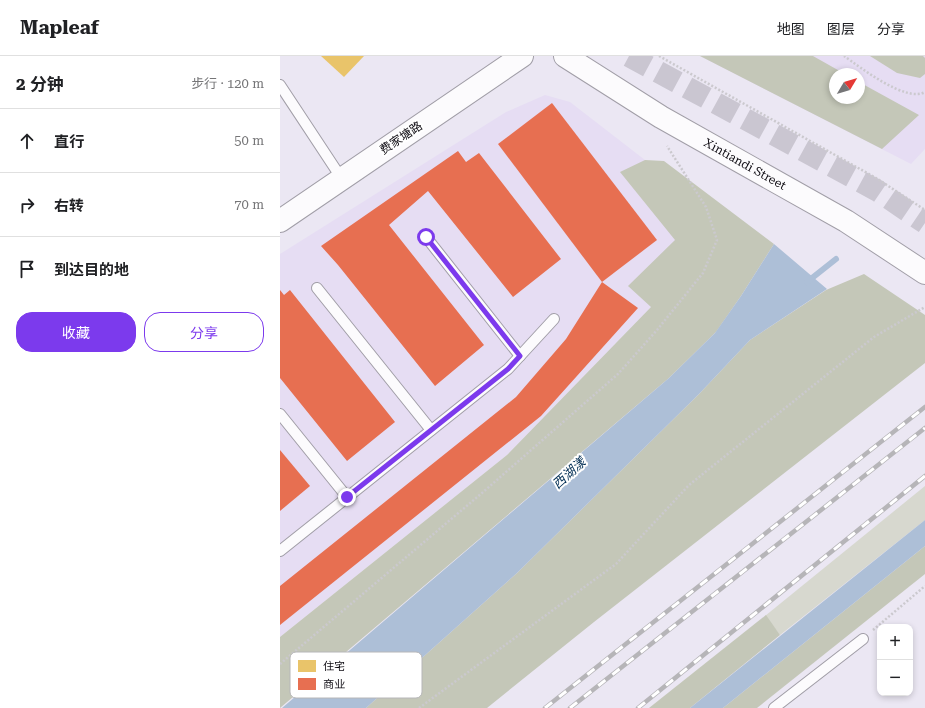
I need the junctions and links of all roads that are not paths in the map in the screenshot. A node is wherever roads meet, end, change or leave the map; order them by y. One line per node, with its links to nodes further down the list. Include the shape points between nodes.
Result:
1 (522, 56): 4 (main road, 费家塘路)
2 (565, 56): 7 (main road, Xintiandi Street, via 661,117 846,222)
3 (280, 85): 4 (lane)
4 (342, 178): 5 (main road, 费家塘路)
5 (280, 221)
6 (426, 237): 10 (lane)
7 (925, 273)
8 (317, 288): 12 (lane)
9 (554, 319): 10 (lane)
10 (520, 356): 12 (lane, via 508,369)
11 (280, 414): 13 (lane)
12 (431, 430): 13 (lane)
13 (347, 497): 14 (lane)
14 (280, 551)
15 (863, 639): 16 (lane)
16 (774, 708)

